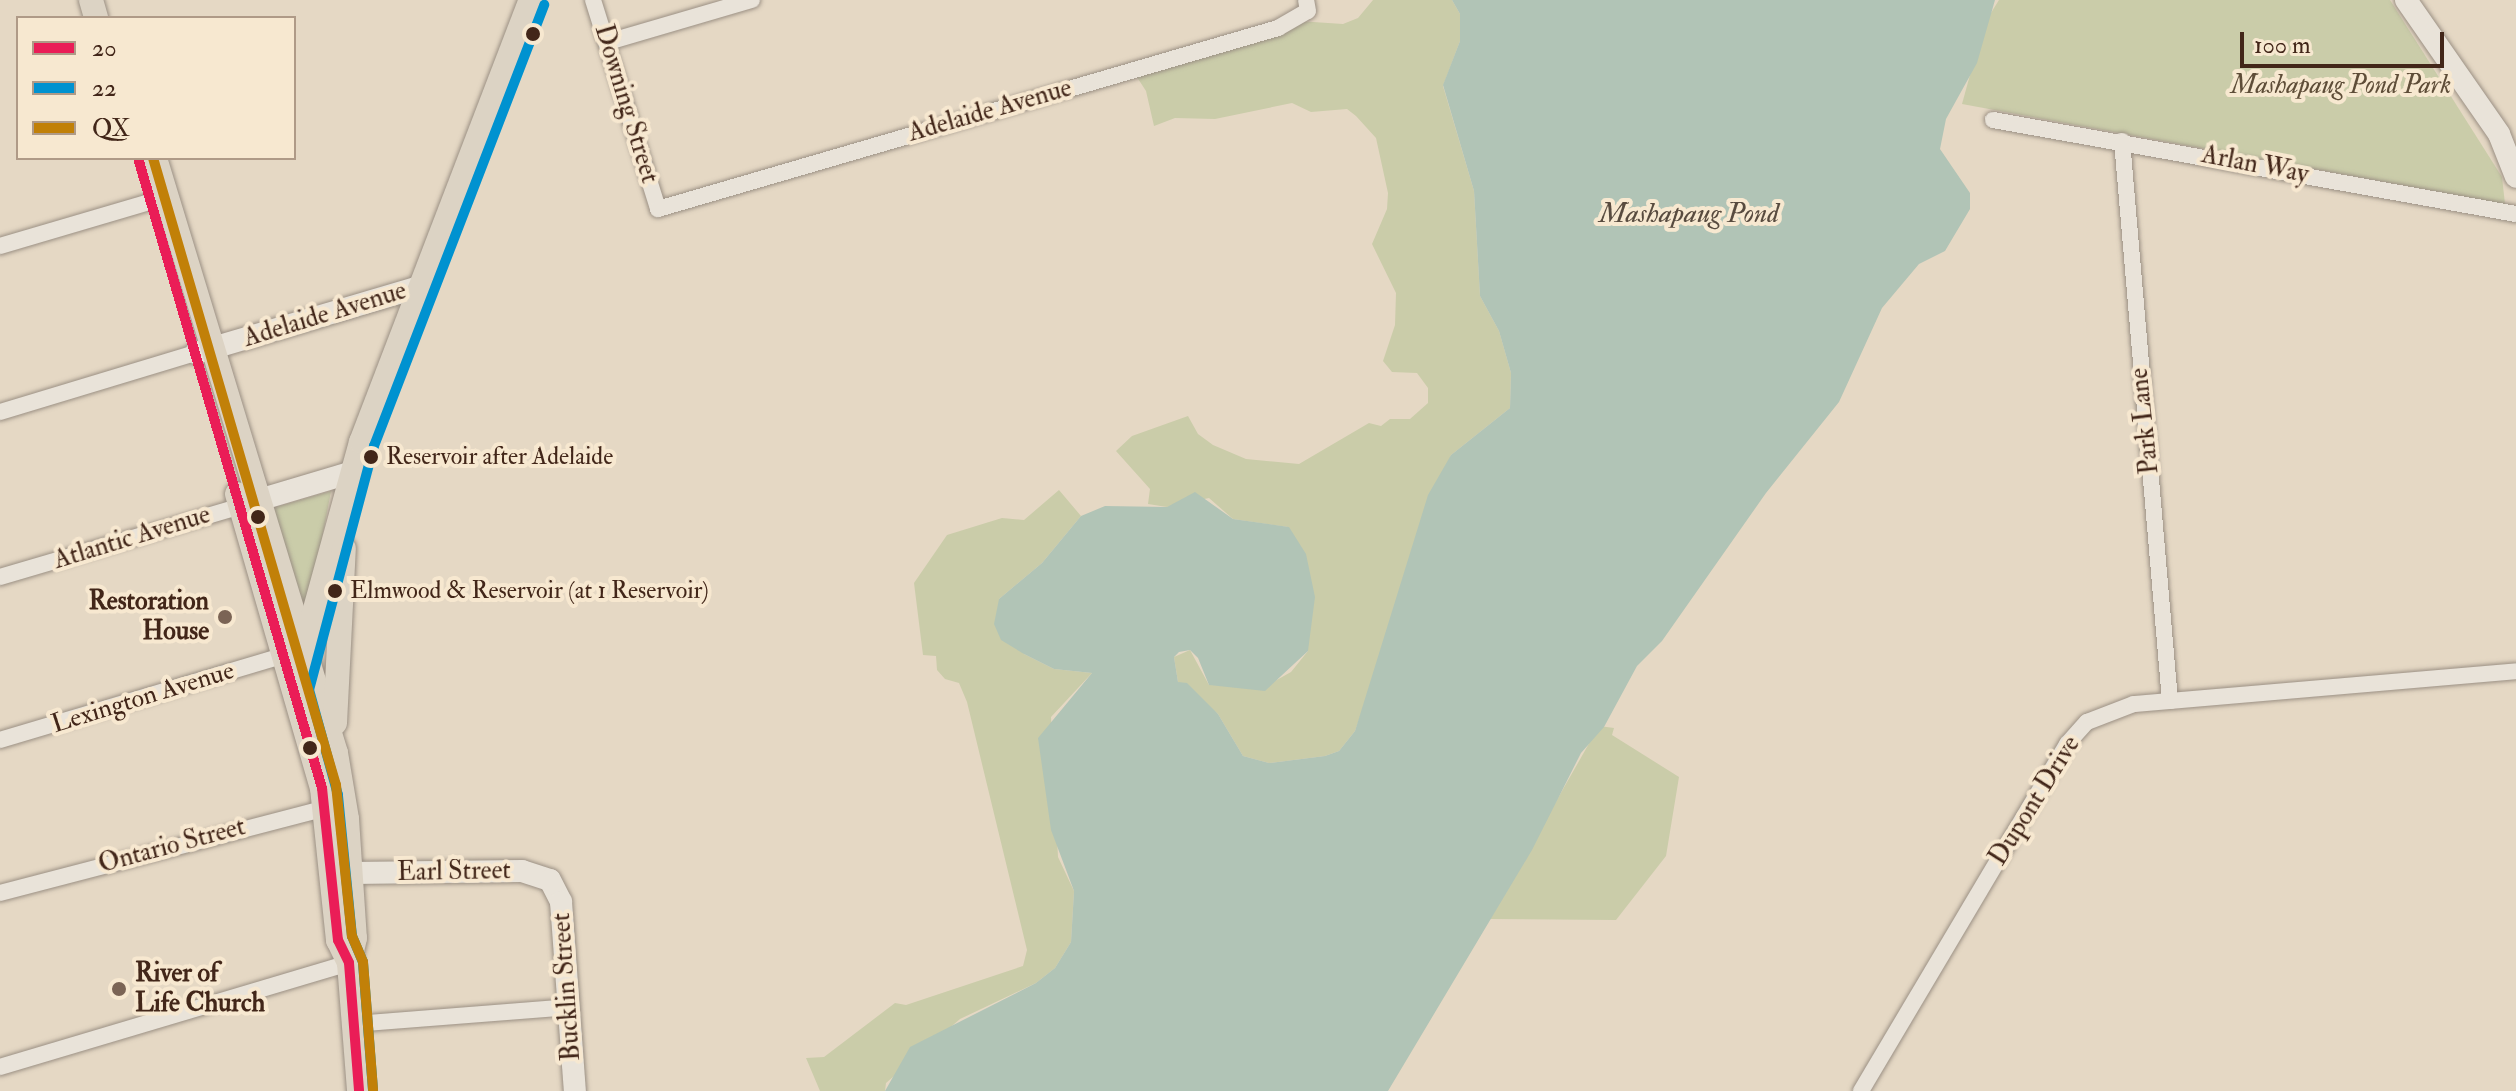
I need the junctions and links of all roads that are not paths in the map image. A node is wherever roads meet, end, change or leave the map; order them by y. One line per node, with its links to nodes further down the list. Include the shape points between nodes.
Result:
1 (531, 0): 16 (main road)
2 (593, 0): 6 (street, Downing Street)
3 (752, 0): 6 (street)
4 (1306, 0): 13 (street, Adelaide Avenue, via 1308,11 1278,28)
5 (2406, 0): 11 (street, via 2499,134)
6 (608, 42): 13 (street, Downing Street)
7 (1993, 120): 8 (street, Arlan Way)
8 (2122, 141): 14 (street, Arlan Way); 25 (street, Park Lane)
9 (139, 160): 12 (main road)
10 (155, 160): 12 (main road)
11 (2516, 177)
12 (158, 199): 15 (street); 17 (main road)
13 (658, 209)
14 (2516, 214)
15 (1, 243)
16 (419, 287): 17 (street, Adelaide Avenue); 19 (main road, via 361,442)
17 (204, 351): 18 (street, Adelaide Avenue); 21 (main road)
18 (0, 412)
19 (356, 471): 20 (main road); 21 (street, Atlantic Avenue)
20 (349, 496): 23 (main road); 27 (main road, via 334,668)
21 (249, 503): 22 (street, Atlantic Avenue); 23 (main road)
22 (0, 577)
23 (295, 650): 26 (street, Lexington Avenue); 27 (main road); 28 (main road, via 295,690)
24 (2516, 671): 25 (street, Dupont Drive)
25 (2170, 701): 38 (street, Dupont Drive, via 2109,711 2072,736)
26 (0, 740)
27 (336, 753): 28 (main road)
28 (335, 806): 29 (main road); 31 (street, Ontario Street); 32 (main road, via 338,940)
29 (351, 873): 30 (street, Earl Street, via 522,871); 32 (main road, via 355,943)
30 (554, 884): 33 (street, Bucklin Street, via 561,902)
31 (0, 893)
32 (349, 963): 34 (main road); 35 (street)
33 (569, 1007): 34 (street); 37 (street, Bucklin Street)
34 (354, 1024): 36 (main road)
35 (0, 1067)
36 (359, 1091)
37 (575, 1091)
38 (1861, 1091)

